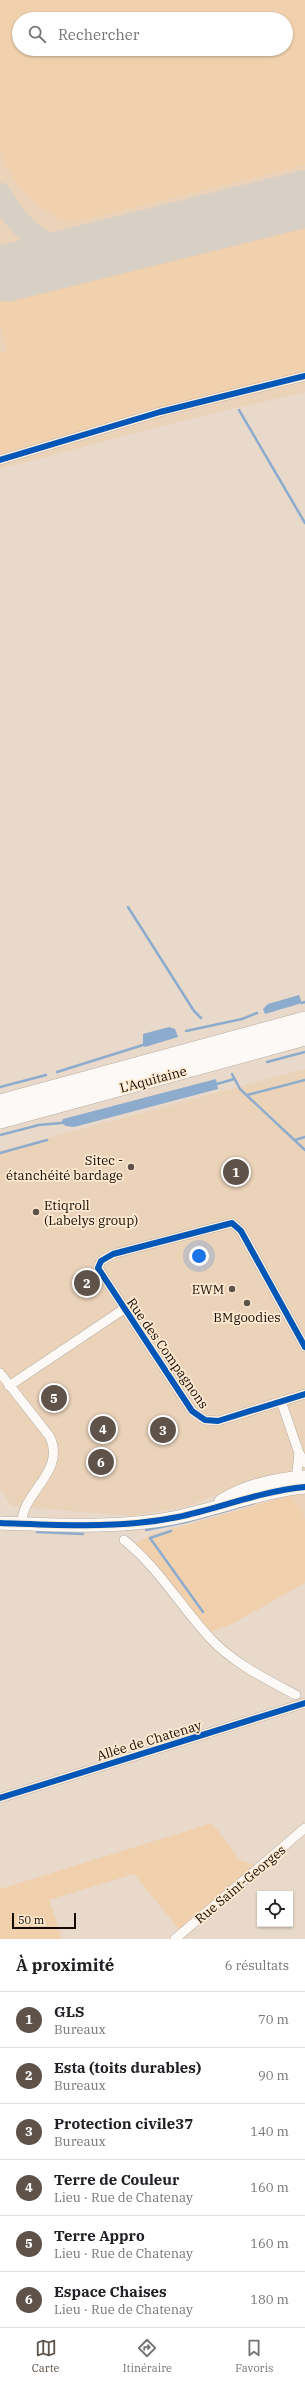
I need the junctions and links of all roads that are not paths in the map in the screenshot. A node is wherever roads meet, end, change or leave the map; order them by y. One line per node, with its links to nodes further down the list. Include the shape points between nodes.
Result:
1 (305, 376): 2 (street, via 154,414)
2 (0, 460)
3 (305, 1020): 5 (highway, L'Aquitaine)
4 (305, 1037): 6 (highway, L'Aquitaine)
5 (0, 1103)
6 (0, 1120)
7 (124, 1309): 8 (street, Rue des Compagnons, via 98,1268 101,1262 113,1254 232,1223 242,1231); 10 (street, Rue des Compagnons); 12 (street, Rue des Compagnons, via 192,1411 200,1418 218,1421)
8 (305, 1347)
9 (0, 1373): 10 (street)
10 (9, 1386): 18 (street, via 50,1437 53,1447 50,1470 23,1510)
11 (305, 1394): 12 (street, Rue des Compagnons)
12 (282, 1401): 13 (street)
13 (299, 1453): 14 (street); 15 (street)
14 (305, 1463)
15 (302, 1480): 16 (street, via 281,1490); 16 (street, via 245,1490)
16 (199, 1512): 18 (street, via 126,1524)
17 (0, 1523): 18 (street)
18 (22, 1524)
19 (124, 1540): 20 (street, via 174,1593 211,1640 260,1676)
20 (301, 1699): 21 (street, Allée de Chatenay)
21 (0, 1798)
22 (305, 1828): 23 (street, Rue Saint-Georges)
23 (174, 1939)

